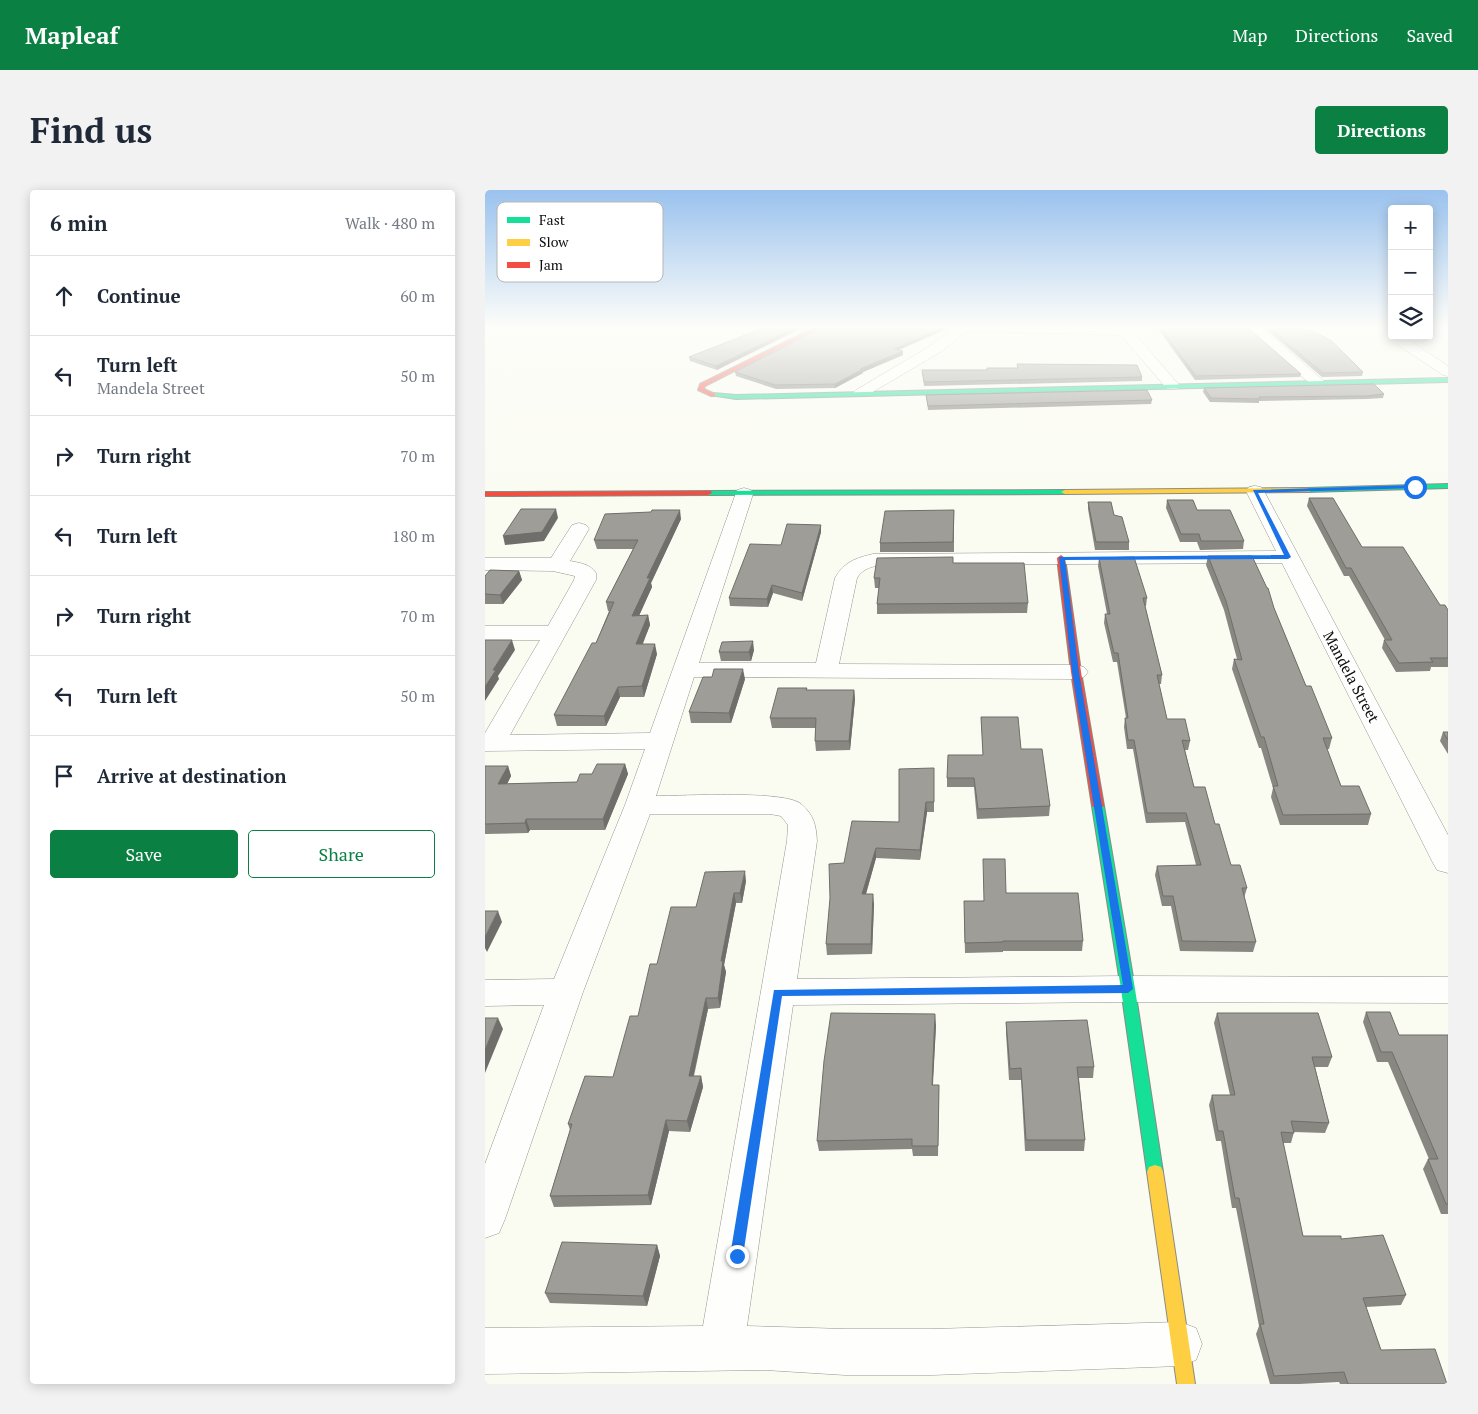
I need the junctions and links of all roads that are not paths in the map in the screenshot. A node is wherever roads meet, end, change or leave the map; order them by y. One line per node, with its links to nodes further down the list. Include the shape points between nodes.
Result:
1 (707, 382): 7 (street, via 701,390 722,397)
2 (880, 382): 7 (street)
3 (1169, 382): 6 (street)
4 (1373, 382): 5 (street)
5 (1318, 383): 6 (street)
6 (1173, 386): 7 (street)
7 (861, 393)
8 (1448, 486): 9 (street)
9 (1338, 490): 10 (street); 13 (street)
10 (1255, 491): 12 (street); 15 (street, Mandela Street)
11 (485, 494): 12 (street)
12 (744, 494): 21 (street)
13 (1448, 494)
14 (579, 529): 18 (street)
15 (1288, 557): 16 (street); 27 (street, Mandela Street)
16 (1061, 558): 22 (street, via 884,558 857,566 846,578); 23 (street)
17 (485, 564): 18 (street)
18 (557, 565): 20 (street, via 572,566 586,573)
19 (485, 633): 20 (street)
20 (556, 633): 25 (street)
21 (686, 670): 22 (street); 24 (street)
22 (826, 670): 23 (street)
23 (1076, 672): 28 (street)
24 (661, 742): 25 (street); 26 (street)
25 (489, 743)
26 (639, 804): 31 (street); 32 (street, via 770,805 790,809 796,814 803,832)
27 (1448, 863)
28 (1128, 989): 29 (street); 32 (street); 36 (street)
29 (1448, 990)
30 (485, 992): 31 (street)
31 (566, 992): 33 (street)
32 (778, 992): 34 (street)
33 (485, 1219)
34 (721, 1348): 35 (street); 36 (street, via 932,1352)
35 (485, 1351)
36 (1183, 1364)

